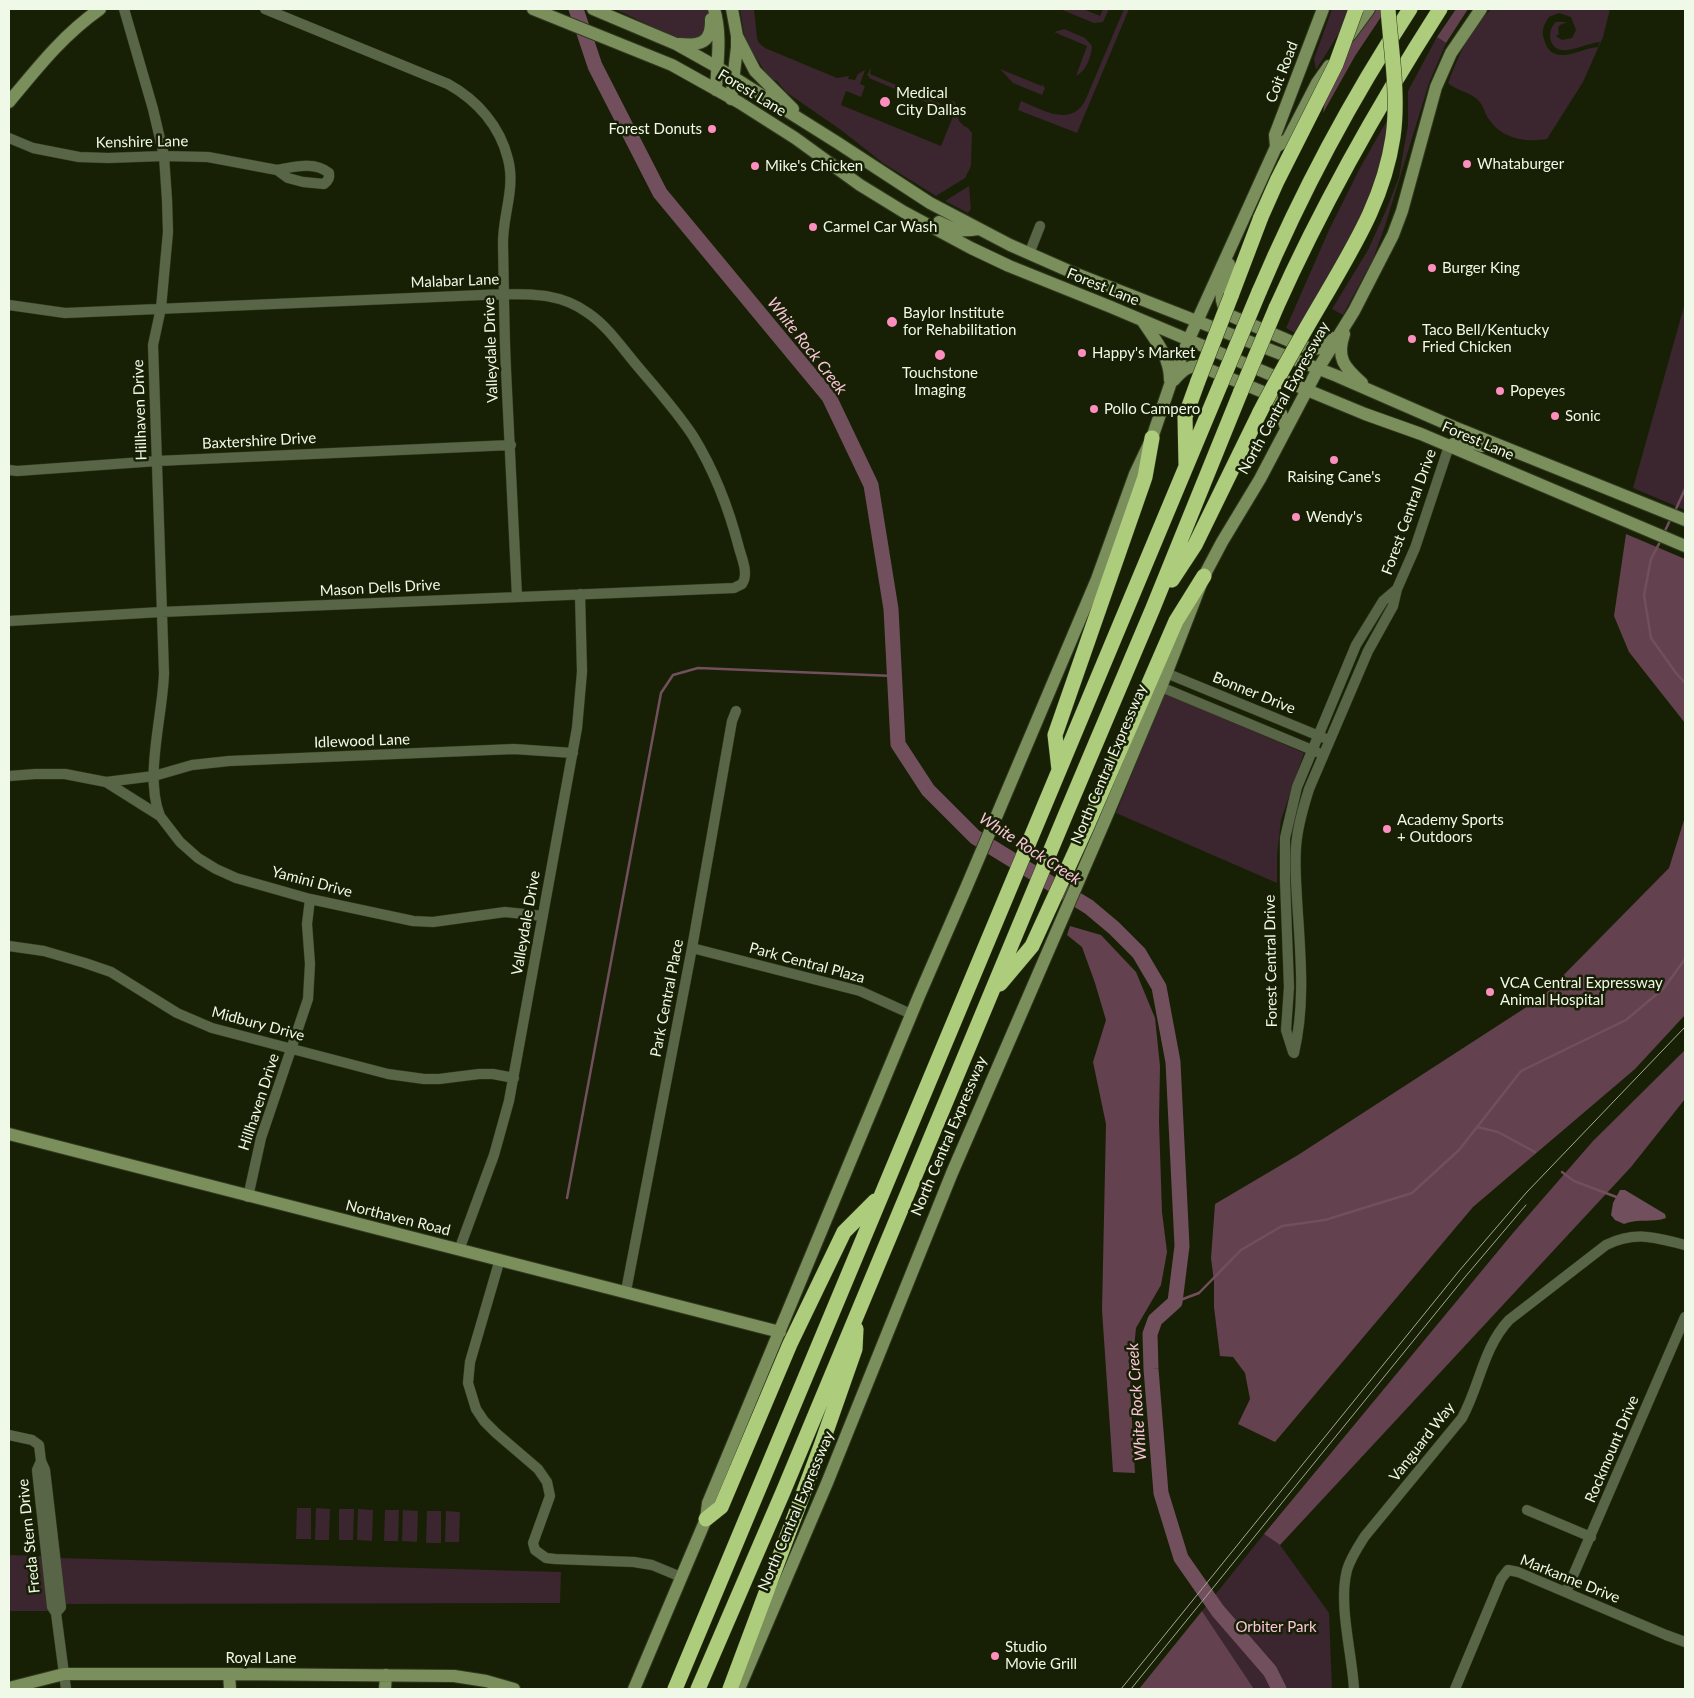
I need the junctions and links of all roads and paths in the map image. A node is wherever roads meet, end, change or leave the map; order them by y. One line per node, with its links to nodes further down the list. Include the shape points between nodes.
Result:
1 (100, 9): 21 (main road, via 58,43)
2 (124, 9): 25 (street, Hillhaven Drive)
3 (265, 9): 35 (street, Valleydale Drive, via 448,84 476,103 502,141 511,171 503,241)
4 (533, 9): 19 (main road, Forest Lane, via 672,65)
5 (594, 9): 16 (main road, Forest Lane)
6 (712, 9): 16 (main road, via 711,28 702,42); 17 (main road, via 716,15)
7 (732, 9): 15 (main road)
8 (1323, 9): 24 (main road, Coit Road, via 1275,135)
9 (1356, 9): 55 (highway, bridge, via 1336,64 1261,217 1198,381 1185,417)
10 (1369, 9): 24 (main road, via 1317,83 1288,139)
11 (1388, 9): 65 (highway, bridge, via 1395,106 1393,136 1386,173 1371,215 1284,366 1195,544)
12 (1410, 9): 55 (highway, bridge, via 1358,92 1295,210)
13 (1440, 9): 65 (highway, North Central Expressway, bridge, via 1359,141 1306,241)
14 (1481, 9): 38 (main road, North Central Expressway, via 1459,39 1436,86 1402,211)
15 (737, 36): 18 (main road); 22 (main road, via 755,71)
16 (676, 44): 17 (main road, Forest Lane)
17 (716, 67): 18 (main road, Forest Lane); 19 (main road)
18 (734, 78): 20 (main road); 22 (main road, Forest Lane)
19 (716, 90): 20 (main road, Forest Lane)
20 (732, 99): 27 (main road, Forest Lane)
21 (9, 102)
22 (811, 126): 29 (main road, Forest Lane, via 930,204)
23 (9, 138): 25 (street, Kenshire Lane, via 33,148 79,157)
24 (1276, 147): 30 (main road)
25 (164, 156): 26 (street, Kenshire Lane, via 208,157); 37 (street, Hillhaven Drive, via 168,232)
26 (277, 170)
27 (873, 193): 29 (main road, via 907,204 952,229); 33 (main road, Forest Lane)
28 (1040, 226): 32 (street)
29 (978, 229): 31 (main road, Forest Lane)
30 (1238, 232): 38 (main road, via 1220,299 1229,315 1313,349 1329,344); 40 (main road)
31 (1010, 246): 32 (main road, Forest Lane); 33 (main road)
32 (1028, 254): 34 (main road, Forest Lane)
33 (1009, 266): 34 (main road, via 1027,262); 39 (main road, Forest Lane)
34 (1069, 271): 40 (main road, Forest Lane)
35 (505, 294): 37 (street, Malabar Lane); 50 (street, Valleydale Drive); 60 (street, Malabar Lane, via 534,294 569,301 604,326 692,436 726,504)
36 (9, 305): 37 (street, Malabar Lane, via 65,313)
37 (161, 308): 52 (street, Hillhaven Drive, via 153,345)
38 (1349, 319): 42 (main road, North Central Expressway); 45 (main road, via 1340,350 1341,358 1352,374)
39 (1142, 320): 41 (main road, Forest Lane); 43 (main road, via 1164,352)
40 (1197, 320): 41 (main road); 42 (main road, Forest Lane)
41 (1189, 339): 43 (main road); 44 (main road, Forest Lane)
42 (1318, 369): 44 (main road, North Central Expressway); 45 (main road, Forest Lane)
43 (1170, 385): 48 (main road, via 1187,368 1206,367 1272,397 1281,410); 49 (main road)
44 (1307, 390): 46 (main road, Forest Lane); 48 (main road, North Central Expressway)
45 (1381, 395): 47 (main road, Forest Lane)
46 (1346, 406): 47 (main road, via 1387,413 1435,433); 51 (main road, Forest Lane)
47 (1454, 427): 53 (main road, Forest Lane)
48 (1286, 428): 61 (main road, North Central Expressway)
49 (1152, 438): 76 (highway, via 1145,477 1055,735); 88 (main road, via 1135,474 1097,578)
50 (510, 445): 52 (street, Baxtershire Drive); 64 (street, Valleydale Drive)
51 (1449, 446): 53 (main road, via 1460,440 1473,442 1520,462); 57 (main road, Forest Lane); 62 (street, Forest Central Drive, via 1415,548)
52 (157, 461): 54 (street, Baxtershire Drive); 66 (street, Hillhaven Drive)
53 (1552, 466): 56 (main road, Forest Lane)
54 (9, 470)
55 (1186, 470): 76 (highway)
56 (1577, 477): 57 (main road); 58 (main road, Forest Lane)
57 (1568, 497): 59 (main road, Forest Lane)
58 (1685, 520)
59 (1685, 546)
60 (745, 574): 63 (street, Mason Dells Drive, via 742,584 734,588)
61 (1204, 576): 68 (main road, North Central Expressway); 87 (highway, via 1176,621 1032,946)
62 (1397, 589): 71 (street, Forest Central Drive, via 1383,601 1356,645); 72 (street, Forest Central Drive, via 1394,606 1368,651)
63 (580, 594): 64 (street, Mason Dells Drive); 74 (street, Valleydale Drive, via 582,672)
64 (517, 597): 66 (street, Mason Dells Drive)
65 (1153, 608): 87 (highway, North Central Expressway)
66 (161, 612): 67 (street, Mason Dells Drive); 78 (street, Hillhaven Drive, via 164,687)
67 (9, 621)
68 (1166, 673): 69 (main road, North Central Expressway); 71 (street, Bonner Drive)
69 (1161, 686): 73 (street, Bonner Drive); 120 (main road, North Central Expressway, via 955,1165 827,1483)
70 (736, 711): 86 (street, Park Central Place)
71 (1318, 736): 72 (street, Bonner Drive); 73 (street, Forest Central Drive)
72 (1329, 741): 75 (street, Forest Central Drive)
73 (1312, 750): 75 (street, Bonner Drive); 81 (street, Forest Central Drive, via 1291,809 1285,838)
74 (573, 753): 78 (street, Idlewood Lane, via 514,750 222,761 192,765); 84 (street, Valleydale Drive)
75 (1324, 754): 82 (street, Forest Central Drive, via 1302,812 1296,839)
76 (1059, 771): 92 (highway)
77 (9, 776): 79 (street, Yamini Drive, via 65,774)
78 (154, 776): 79 (street, Yamini Drive); 80 (street, Hillhaven Drive)
79 (106, 782): 80 (street, Yamini Drive)
80 (160, 816): 83 (street, Yamini Drive, via 180,842 216,869)
81 (1285, 880): 82 (street); 82 (street, Forest Central Drive, via 1289,987 1286,1030 1294,1053 1302,987)
82 (1296, 881)
83 (310, 899): 84 (street, Yamini Drive, via 413,921 433,922 505,912); 89 (street, Hillhaven Drive, via 308,999)
84 (543, 916): 90 (street, Valleydale Drive)
85 (9, 946): 89 (street, Midbury Drive, via 44,951 111,972 197,1023)
86 (692, 948): 88 (street, Park Central Plaza, via 860,991); 97 (street, Park Central Place)
87 (991, 994): 98 (highway, North Central Expressway)
88 (911, 1014): 100 (main road)
89 (291, 1049): 90 (street, Midbury Drive, via 406,1077 439,1079 493,1074); 93 (street, Hillhaven Drive, via 261,1138)
90 (514, 1078): 95 (street, Valleydale Drive, via 494,1155)
91 (9, 1134): 93 (main road, Northaven Road)
92 (882, 1195): 103 (highway, via 844,1232 790,1344 721,1508); 117 (highway)
93 (248, 1196): 95 (main road, Northaven Road)
94 (1685, 1245): 121 (street, Vanguard Way, via 1651,1236 1615,1240 1499,1331 1462,1418 1365,1536 1347,1570 1344,1597)
95 (459, 1250): 96 (main road, Northaven Road)
96 (500, 1259): 97 (main road, Northaven Road); 105 (street, via 470,1362 468,1383 476,1409 484,1421 547,1482 550,1496 533,1543 535,1550 546,1558 652,1565)
97 (626, 1291): 100 (main road, Northaven Road)
98 (858, 1315): 118 (highway, North Central Expressway); 119 (highway, via 855,1349)
99 (1685, 1317): 104 (street, Rockmount Drive)
100 (780, 1332): 103 (main road, via 708,1503)
101 (9, 1435): 108 (street, Freda Stern Drive, via 32,1440 39,1445 45,1470 61,1607 56,1613)
102 (1527, 1510): 104 (street)
103 (706, 1519): 105 (main road)
104 (1591, 1537): 106 (street, Rockmount Drive)
105 (681, 1577): 116 (main road)
106 (1566, 1592): 107 (street, Markanne Drive); 122 (street, Markanne Drive, via 1508,1570 1501,1579)
107 (1685, 1642)
108 (64, 1674): 109 (main road, Royal Lane); 111 (main road, Royal Lane); 112 (street, Freda Stern Drive)
109 (229, 1674): 110 (main road, Royal Lane); 113 (main road)
110 (386, 1675): 114 (main road); 115 (main road, Royal Lane, via 454,1676)
111 (9, 1688)
112 (66, 1689)
113 (230, 1689)
114 (386, 1689)
115 (514, 1689)
116 (634, 1689)
117 (675, 1689)
118 (698, 1689)
119 (730, 1689)
120 (739, 1689)
121 (1354, 1689)
122 (1455, 1689)

